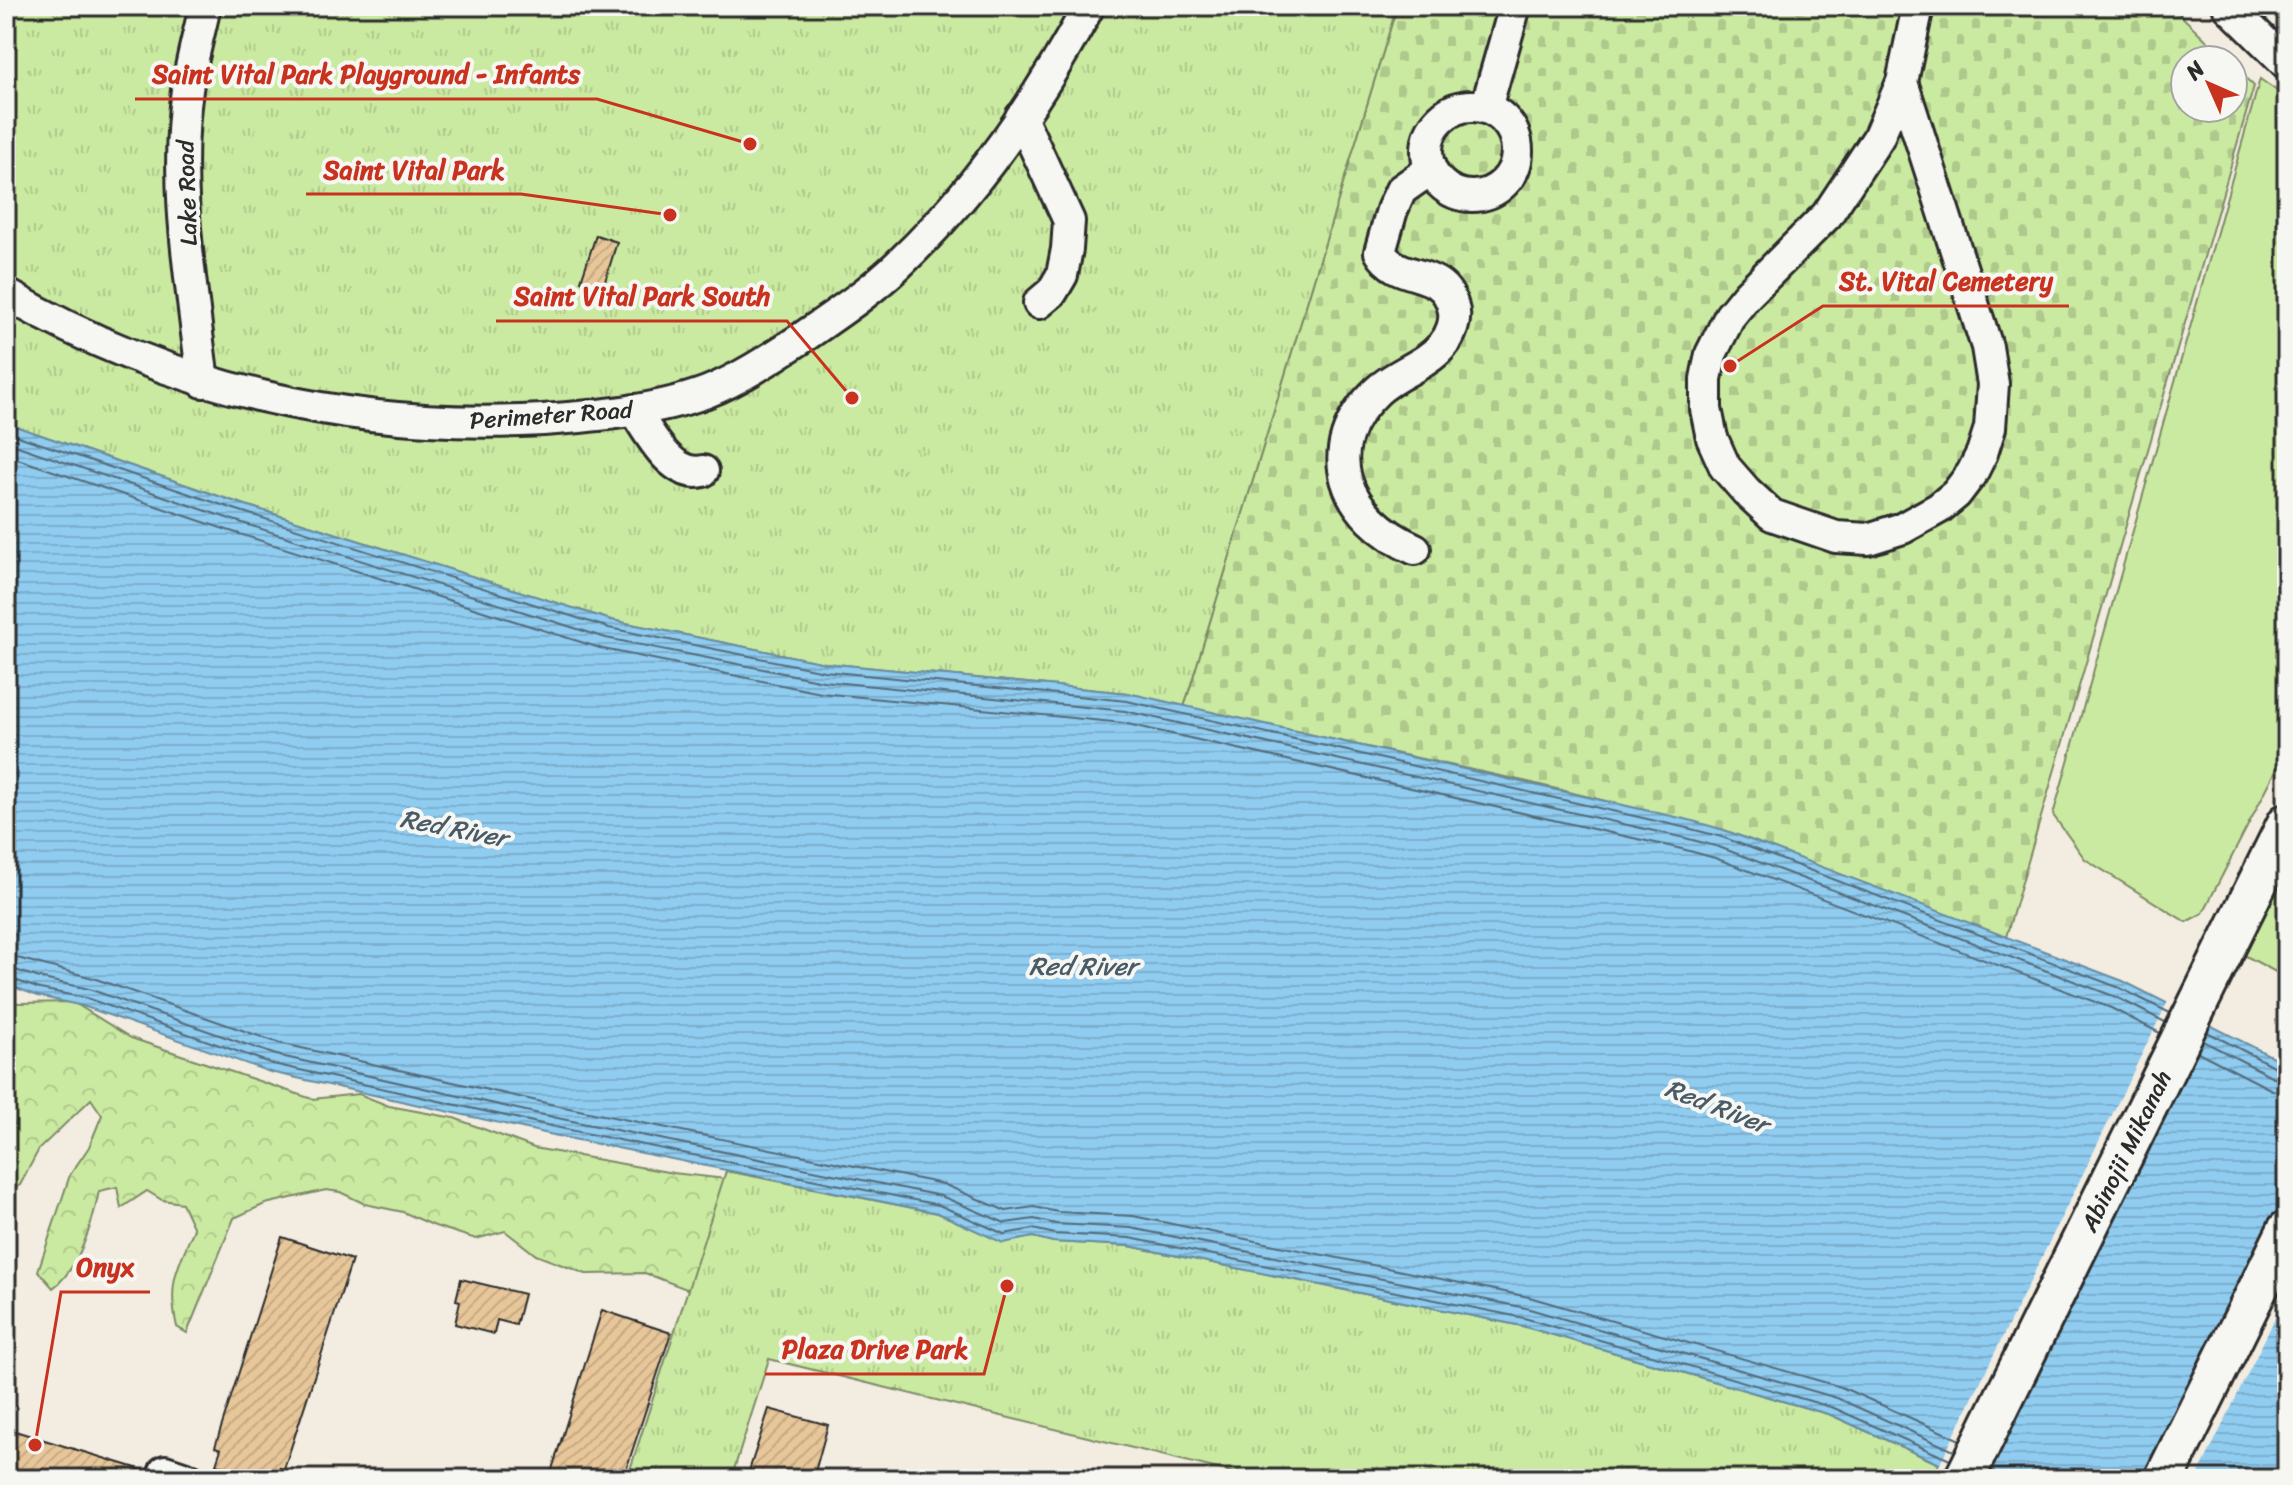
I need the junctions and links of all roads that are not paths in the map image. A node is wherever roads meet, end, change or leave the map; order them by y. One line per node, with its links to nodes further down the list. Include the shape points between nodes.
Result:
1 (205, 6): 15 (street, Lake Road, via 187,91 183,169)
2 (1089, 6): 11 (street, Perimeter Road)
3 (1515, 6): 10 (street)
4 (1918, 6): 9 (street)
5 (2228, 6): 6 (street)
6 (2253, 27): 7 (street); 8 (street)
7 (2287, 47)
8 (2287, 64)
9 (1902, 82): 9 (street, via 1878,138 1827,215 1730,316 1711,354 1706,379 1712,438 1725,467 1772,515 1836,537 1868,539 1939,508 1972,473 1990,428 1993,384 1987,347)
10 (1486, 108): 12 (street, via 1457,109 1434,127 1428,140); 12 (street, via 1510,125 1516,139 1514,168 1506,181 1480,195 1465,195 1439,182)
11 (1021, 117): 14 (street, via 1069,221 1062,275); 16 (street, Perimeter Road, via 952,209 898,265 838,313 707,392)
12 (1431, 169): 18 (street, via 1401,190 1380,252 1386,263 1432,279 1446,290 1455,319 1442,346 1380,389 1355,417 1347,434 1344,468 1355,503 1370,521 1391,539)
13 (6, 294): 15 (street, Perimeter Road, via 129,355)
14 (1039, 303)
15 (203, 382): 16 (street, Perimeter Road, via 351,414 423,422 496,423)
16 (634, 410): 17 (street, via 679,467 694,474)
17 (703, 471)
18 (1415, 549)
19 (2284, 830): 23 (main road, Abinojii Mikanah)
20 (2287, 1230): 24 (main road)
21 (162, 1479): 22 (street, via 165,1471)
22 (189, 1479)
23 (1964, 1479)
24 (2164, 1479)

